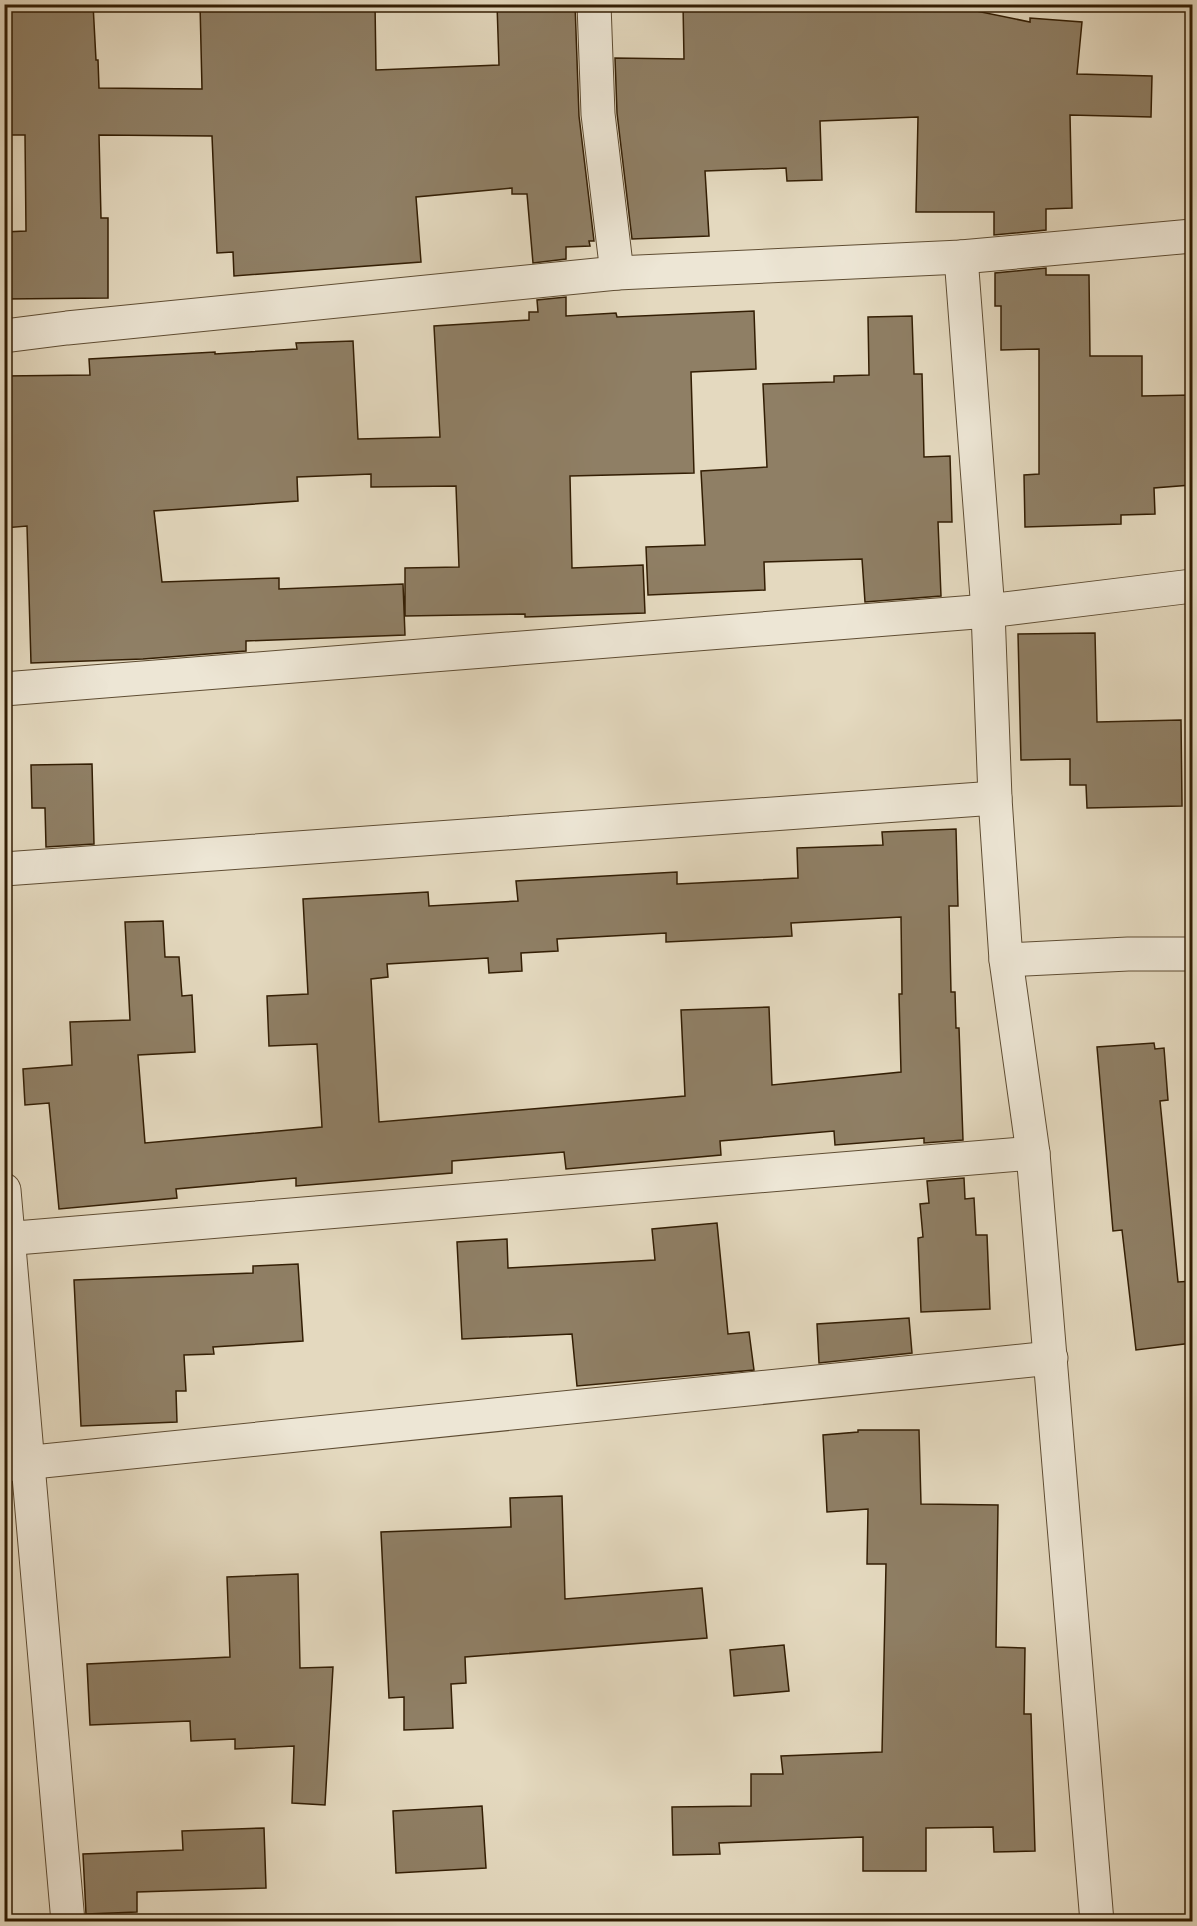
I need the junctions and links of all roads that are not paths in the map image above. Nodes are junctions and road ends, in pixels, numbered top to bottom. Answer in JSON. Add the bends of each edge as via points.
{"nodes":[{"id":1,"x":594,"y":4,"type":"edge"},
{"id":2,"x":1192,"y":236,"type":"edge"},
{"id":3,"x":961,"y":257,"type":"junction"},
{"id":4,"x":617,"y":273,"type":"junction"},
{"id":5,"x":4,"y":336,"type":"edge"},
{"id":6,"x":1192,"y":586,"type":"edge"},
{"id":7,"x":987,"y":611,"type":"junction"},
{"id":8,"x":4,"y":689,"type":"edge"},
{"id":9,"x":996,"y":798,"type":"junction"},
{"id":10,"x":4,"y":869,"type":"edge"},
{"id":11,"x":1192,"y":954,"type":"edge"},
{"id":12,"x":1006,"y":960,"type":"junction"},
{"id":13,"x":1033,"y":1153,"type":"junction"},
{"id":14,"x":4,"y":1190,"type":"edge"},
{"id":15,"x":7,"y":1239,"type":"edge"},
{"id":16,"x":1051,"y":1358,"type":"junction"},
{"id":17,"x":16,"y":1463,"type":"edge"},
{"id":18,"x":68,"y":1922,"type":"edge"},
{"id":19,"x":1097,"y":1922,"type":"edge"}],
"edges":[{"from":1,"to":4,"type":"street","via":[[598,114]]},
{"from":2,"to":3,"type":"street"},
{"from":3,"to":4,"type":"street"},
{"from":3,"to":7,"type":"street"},
{"from":4,"to":5,"type":"street"},
{"from":6,"to":7,"type":"street"},
{"from":7,"to":8,"type":"street"},
{"from":7,"to":9,"type":"street"},
{"from":9,"to":10,"type":"street"},
{"from":9,"to":12,"type":"street"},
{"from":11,"to":12,"type":"street"},
{"from":12,"to":13,"type":"street"},
{"from":13,"to":15,"type":"street"},
{"from":13,"to":16,"type":"street"},
{"from":14,"to":15,"type":"street"},
{"from":15,"to":17,"type":"street"},
{"from":16,"to":17,"type":"street"},
{"from":16,"to":19,"type":"street"},
{"from":17,"to":18,"type":"street"}]}
